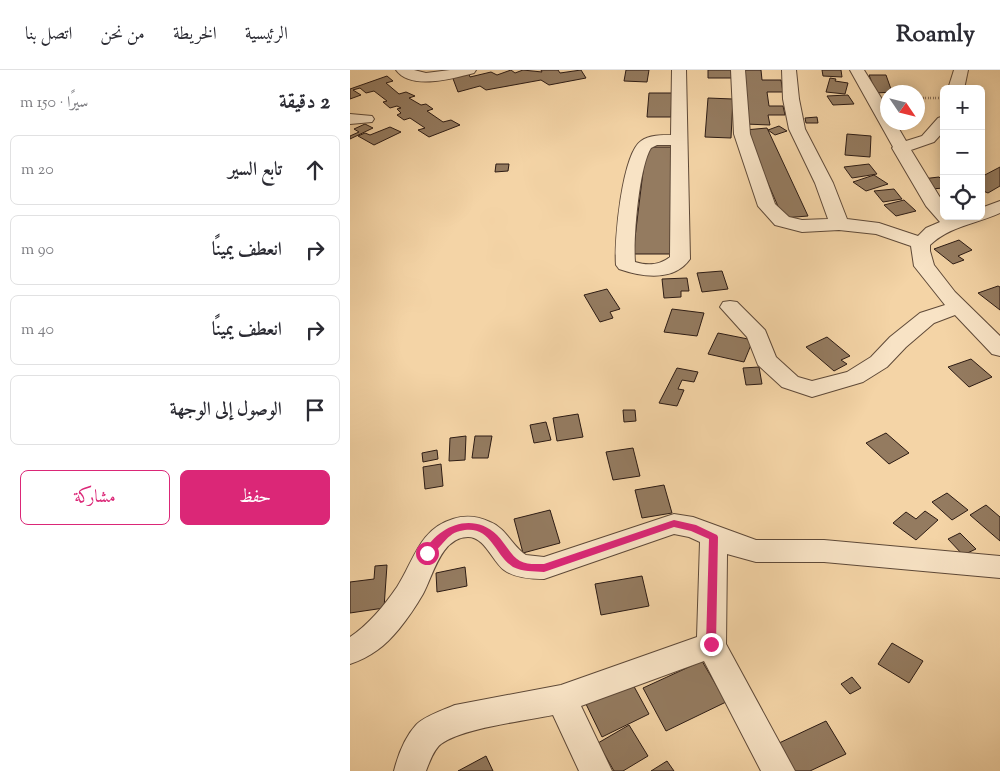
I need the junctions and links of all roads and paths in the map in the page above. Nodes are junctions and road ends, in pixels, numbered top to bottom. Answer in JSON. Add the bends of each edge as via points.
{"nodes":[{"id":1,"x":403,"y":70,"type":"edge"},
{"id":2,"x":469,"y":70,"type":"edge"},
{"id":3,"x":679,"y":70,"type":"edge"},
{"id":4,"x":738,"y":70,"type":"edge"},
{"id":5,"x":789,"y":70,"type":"edge"},
{"id":6,"x":857,"y":70,"type":"edge"},
{"id":7,"x":960,"y":70,"type":"edge"},
{"id":8,"x":957,"y":85,"type":"edge"},
{"id":9,"x":925,"y":98,"type":"edge"},
{"id":10,"x":940,"y":98,"type":"edge"},
{"id":11,"x":940,"y":126,"type":"edge"},
{"id":12,"x":680,"y":140,"type":"junction"},
{"id":13,"x":900,"y":148,"type":"junction"},
{"id":14,"x":1000,"y":206,"type":"edge"},
{"id":15,"x":940,"y":211,"type":"edge"},
{"id":16,"x":985,"y":214,"type":"edge"},
{"id":17,"x":945,"y":220,"type":"edge"},
{"id":18,"x":839,"y":224,"type":"junction"},
{"id":19,"x":921,"y":243,"type":"junction"},
{"id":20,"x":730,"y":307,"type":"dead end"},
{"id":21,"x":959,"y":307,"type":"junction"},
{"id":22,"x":1000,"y":349,"type":"edge"},
{"id":23,"x":714,"y":537,"type":"junction"},
{"id":24,"x":1000,"y":567,"type":"edge"},
{"id":25,"x":711,"y":644,"type":"junction"},
{"id":26,"x":350,"y":651,"type":"edge"},
{"id":27,"x":561,"y":699,"type":"junction"},
{"id":28,"x":410,"y":771,"type":"edge"},
{"id":29,"x":596,"y":771,"type":"edge"},
{"id":30,"x":779,"y":771,"type":"edge"}],
"edges":[{"from":1,"to":2,"type":"street","via":[[419,78]]},
{"from":3,"to":12,"type":"street"},
{"from":4,"to":18,"type":"street","via":[[742,134],[767,206],[782,221],[802,226]]},
{"from":5,"to":18,"type":"street","via":[[797,129],[824,183]]},
{"from":6,"to":13,"type":"street"},
{"from":7,"to":8,"type":"street"},
{"from":9,"to":10,"type":"path"},
{"from":11,"to":13,"type":"street","via":[[928,139]]},
{"from":12,"to":12,"type":"street","via":[[648,142],[641,148],[633,180],[626,265],[643,271],[673,266],[680,259]]},
{"from":13,"to":15,"type":"street"},
{"from":14,"to":16,"type":"street"},
{"from":17,"to":19,"type":"street"},
{"from":18,"to":19,"type":"street","via":[[879,229]]},
{"from":19,"to":21,"type":"street","via":[[924,266]]},
{"from":20,"to":21,"type":"street","via":[[757,334],[766,360],[790,382],[812,389],[855,377],[879,362],[927,318]]},
{"from":21,"to":22,"type":"street"},
{"from":23,"to":24,"type":"street","via":[[756,551],[824,551]]},
{"from":23,"to":25,"type":"street"},
{"from":23,"to":26,"type":"street","via":[[693,527],[674,524],[544,568],[527,568],[516,564],[482,529],[470,526],[455,528],[440,537],[427,553],[402,603],[376,634]]},
{"from":25,"to":27,"type":"street"},
{"from":25,"to":30,"type":"street"},
{"from":27,"to":28,"type":"street","via":[[455,720],[428,734],[414,757]]},
{"from":27,"to":29,"type":"street"}]}
